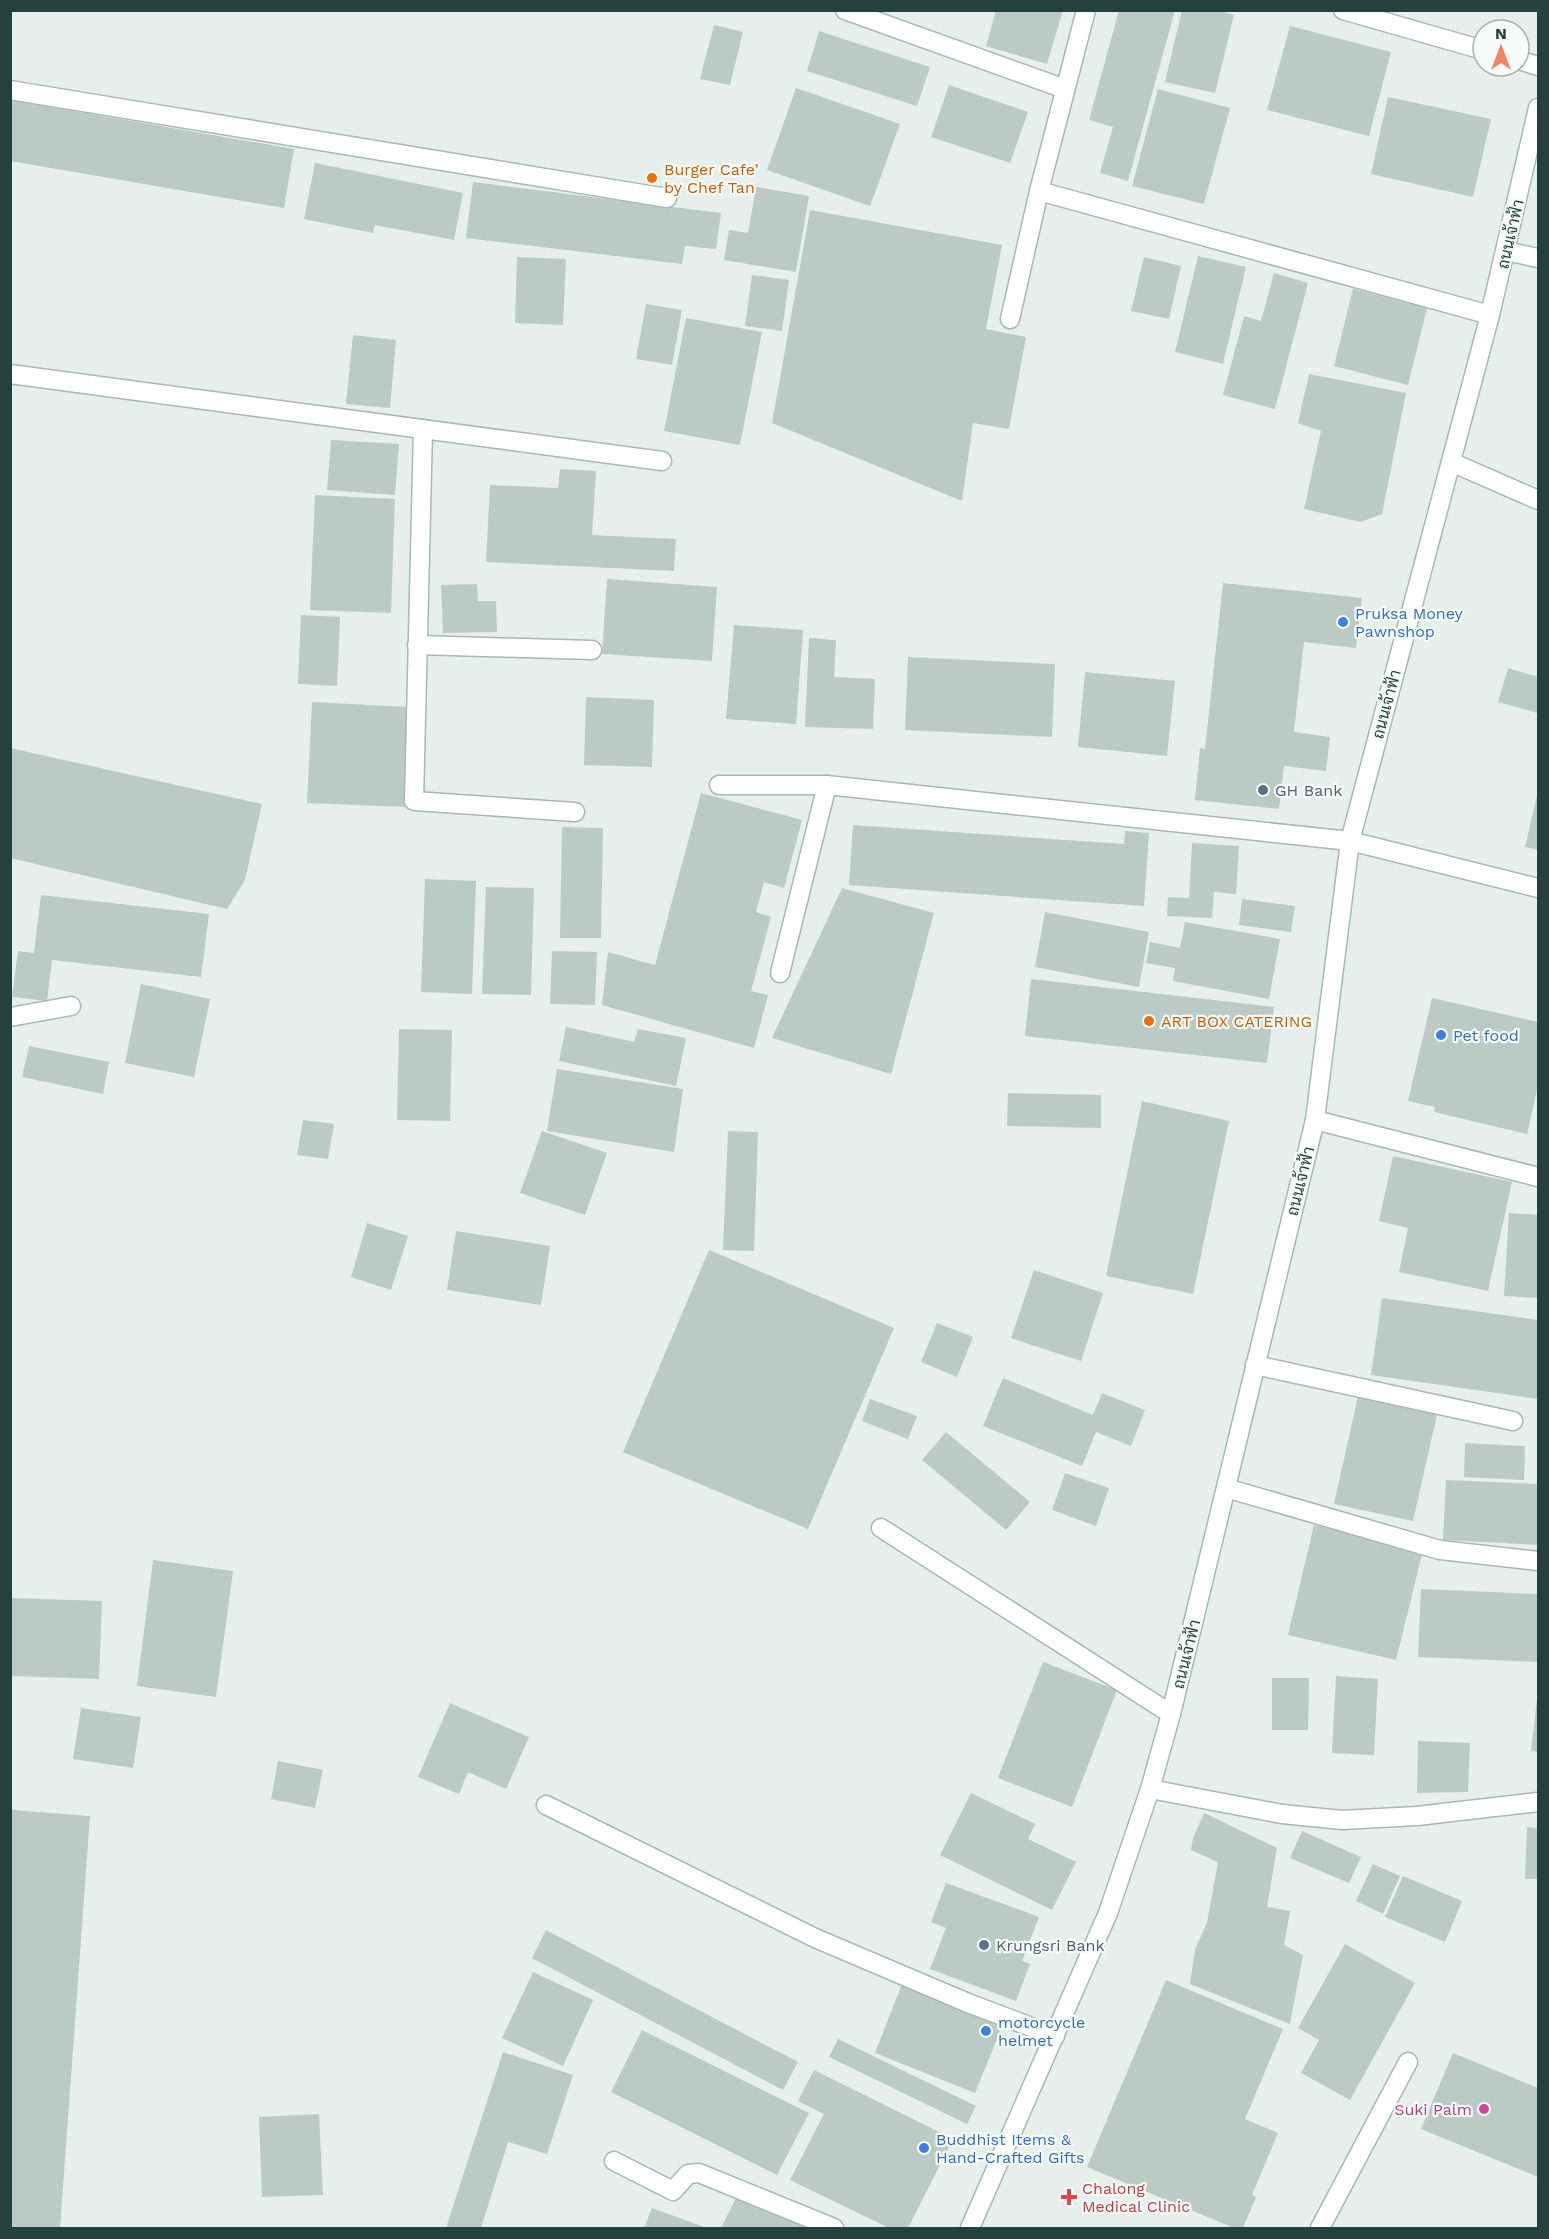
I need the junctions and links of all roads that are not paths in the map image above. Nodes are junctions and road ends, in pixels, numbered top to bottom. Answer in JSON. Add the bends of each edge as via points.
{"nodes":[{"id":1,"x":845,"y":10,"type":"edge"},
{"id":2,"x":1086,"y":10,"type":"edge"},
{"id":3,"x":1342,"y":10,"type":"edge"},
{"id":4,"x":1471,"y":47,"type":"edge"},
{"id":5,"x":1065,"y":89,"type":"junction"},
{"id":6,"x":10,"y":90,"type":"edge"},
{"id":7,"x":1539,"y":108,"type":"edge"},
{"id":8,"x":1039,"y":191,"type":"junction"},
{"id":9,"x":667,"y":198,"type":"dead end"},
{"id":10,"x":1506,"y":251,"type":"junction"},
{"id":11,"x":1539,"y":258,"type":"edge"},
{"id":12,"x":1490,"y":315,"type":"junction"},
{"id":13,"x":1010,"y":319,"type":"dead end"},
{"id":14,"x":10,"y":374,"type":"edge"},
{"id":15,"x":423,"y":429,"type":"junction"},
{"id":16,"x":662,"y":461,"type":"dead end"},
{"id":17,"x":1451,"y":462,"type":"junction"},
{"id":18,"x":1539,"y":500,"type":"edge"},
{"id":19,"x":417,"y":645,"type":"junction"},
{"id":20,"x":592,"y":650,"type":"dead end"},
{"id":21,"x":719,"y":785,"type":"dead end"},
{"id":22,"x":827,"y":785,"type":"junction"},
{"id":23,"x":575,"y":812,"type":"dead end"},
{"id":24,"x":1350,"y":841,"type":"junction"},
{"id":25,"x":1539,"y":888,"type":"edge"},
{"id":26,"x":780,"y":973,"type":"dead end"},
{"id":27,"x":71,"y":1006,"type":"dead end"},
{"id":28,"x":10,"y":1017,"type":"edge"},
{"id":29,"x":1315,"y":1120,"type":"junction"},
{"id":30,"x":1539,"y":1177,"type":"edge"},
{"id":31,"x":1255,"y":1365,"type":"junction"},
{"id":32,"x":1513,"y":1421,"type":"dead end"},
{"id":33,"x":1226,"y":1488,"type":"junction"},
{"id":34,"x":881,"y":1528,"type":"dead end"},
{"id":35,"x":1539,"y":1561,"type":"edge"},
{"id":36,"x":1171,"y":1714,"type":"junction"},
{"id":37,"x":1150,"y":1789,"type":"junction"},
{"id":38,"x":1539,"y":1802,"type":"edge"},
{"id":39,"x":546,"y":1805,"type":"dead end"},
{"id":40,"x":1055,"y":2036,"type":"junction"},
{"id":41,"x":1408,"y":2062,"type":"dead end"},
{"id":42,"x":614,"y":2161,"type":"dead end"},
{"id":43,"x":834,"y":2229,"type":"edge"},
{"id":44,"x":970,"y":2229,"type":"edge"},
{"id":45,"x":1320,"y":2229,"type":"edge"}],
"edges":[{"from":1,"to":5,"type":"street"},
{"from":2,"to":5,"type":"street"},
{"from":3,"to":4,"type":"street"},
{"from":5,"to":8,"type":"street"},
{"from":6,"to":9,"type":"street"},
{"from":7,"to":10,"type":"street","name":"ถนนเจ้าฟ้า"},
{"from":8,"to":12,"type":"street"},
{"from":8,"to":13,"type":"street"},
{"from":10,"to":11,"type":"street"},
{"from":10,"to":12,"type":"street","name":"ถนนเจ้าฟ้า"},
{"from":12,"to":17,"type":"street","name":"ถนนเจ้าฟ้า"},
{"from":14,"to":15,"type":"street"},
{"from":15,"to":16,"type":"street"},
{"from":15,"to":19,"type":"street"},
{"from":17,"to":18,"type":"street"},
{"from":17,"to":24,"type":"street","name":"ถนนเจ้าฟ้า"},
{"from":19,"to":20,"type":"street"},
{"from":19,"to":23,"type":"street","via":[[414,801]]},
{"from":21,"to":22,"type":"street"},
{"from":22,"to":24,"type":"street"},
{"from":22,"to":26,"type":"street"},
{"from":24,"to":25,"type":"street"},
{"from":24,"to":29,"type":"street","name":"ถนนเจ้าฟ้า"},
{"from":27,"to":28,"type":"street"},
{"from":29,"to":30,"type":"street"},
{"from":29,"to":31,"type":"street","name":"ถนนเจ้าฟ้า"},
{"from":31,"to":32,"type":"street"},
{"from":31,"to":33,"type":"street","name":"ถนนเจ้าฟ้า"},
{"from":33,"to":35,"type":"street","via":[[1440,1550]]},
{"from":33,"to":36,"type":"street","name":"ถนนเจ้าฟ้า"},
{"from":34,"to":36,"type":"street"},
{"from":36,"to":37,"type":"street","name":"ถนนเจ้าฟ้า"},
{"from":37,"to":38,"type":"street","via":[[1282,1814],[1342,1820]]},
{"from":37,"to":40,"type":"street","name":"ถนนเจ้าฟ้า","via":[[1108,1913]]},
{"from":39,"to":40,"type":"street","via":[[815,1938]]},
{"from":40,"to":44,"type":"street","name":"ถนนเจ้าฟ้า"},
{"from":41,"to":45,"type":"street"},
{"from":42,"to":43,"type":"street","via":[[673,2191],[688,2174],[699,2173]]}]}
